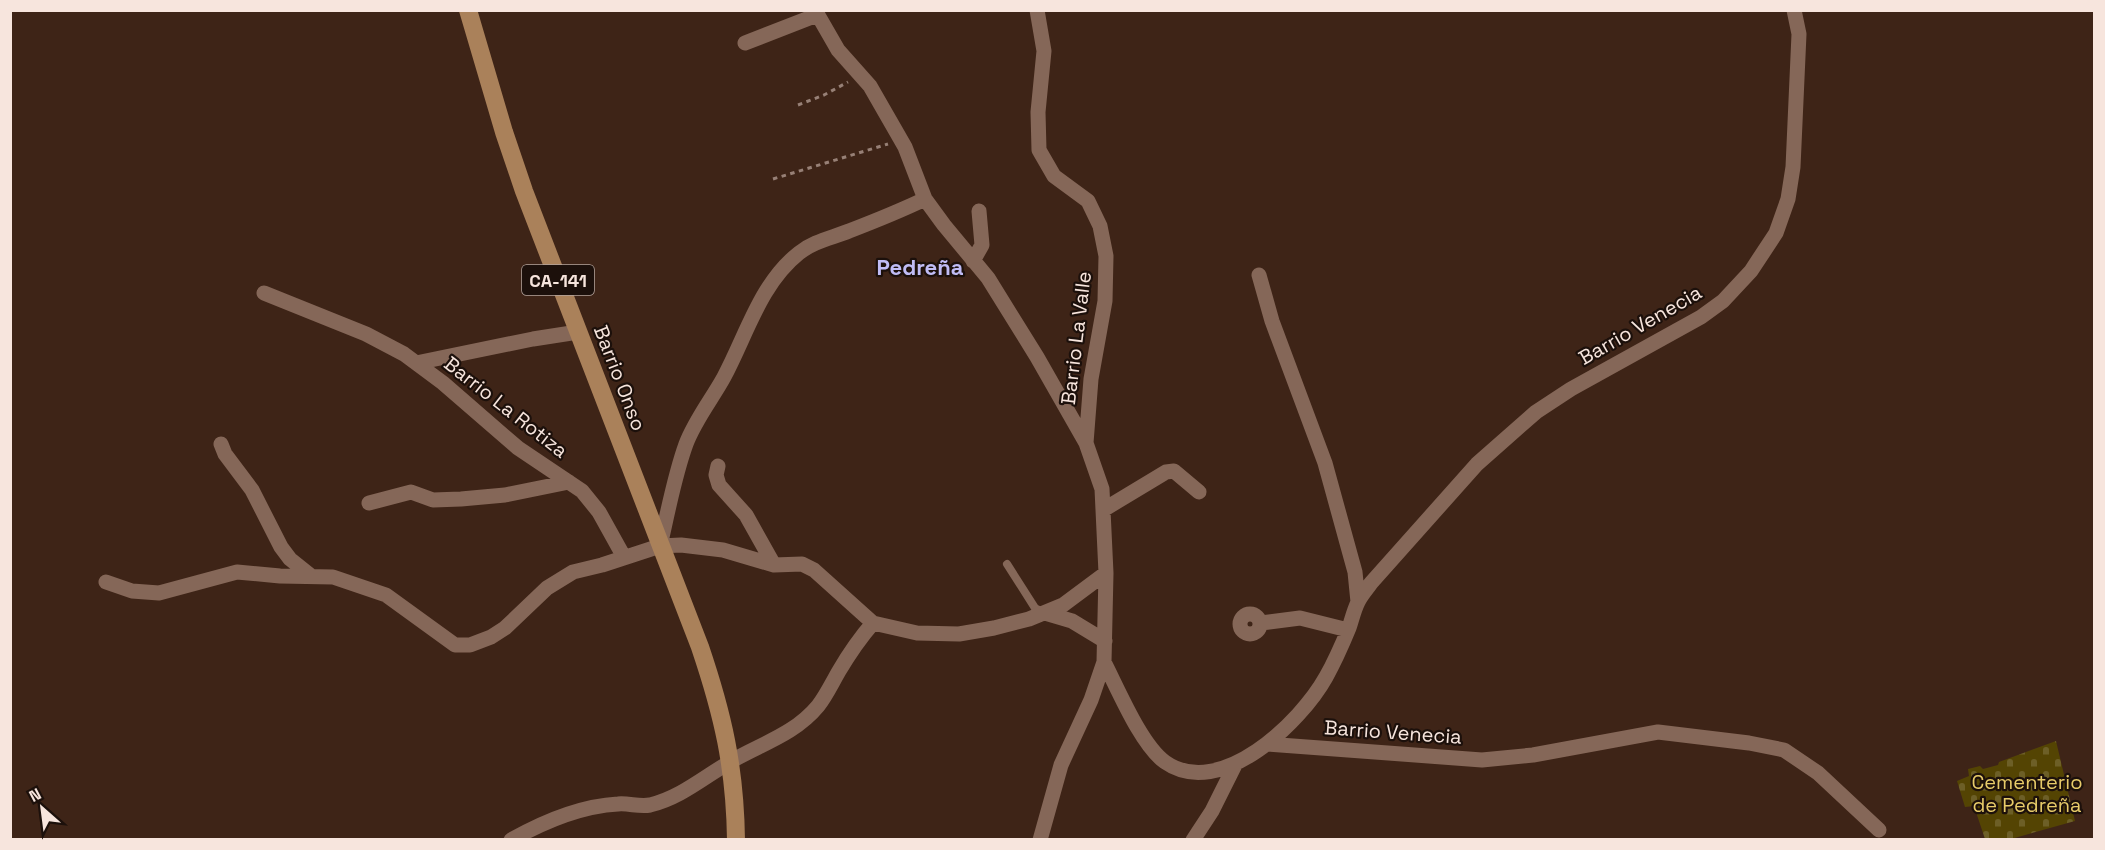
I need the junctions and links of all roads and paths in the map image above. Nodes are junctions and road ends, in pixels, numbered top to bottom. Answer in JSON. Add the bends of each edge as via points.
{"nodes":[{"id":1,"x":468,"y":10,"type":"edge"},
{"id":2,"x":1037,"y":10,"type":"edge"},
{"id":3,"x":1794,"y":10,"type":"edge"},
{"id":4,"x":816,"y":13,"type":"edge"},
{"id":5,"x":745,"y":43,"type":"dead end"},
{"id":6,"x":861,"y":76,"type":"junction"},
{"id":7,"x":798,"y":105,"type":"dead end"},
{"id":8,"x":901,"y":140,"type":"junction"},
{"id":9,"x":773,"y":178,"type":"dead end"},
{"id":10,"x":925,"y":199,"type":"junction"},
{"id":11,"x":979,"y":211,"type":"dead end"},
{"id":12,"x":973,"y":261,"type":"junction"},
{"id":13,"x":1259,"y":275,"type":"dead end"},
{"id":14,"x":264,"y":293,"type":"dead end"},
{"id":15,"x":578,"y":332,"type":"junction"},
{"id":16,"x":416,"y":363,"type":"junction"},
{"id":17,"x":1086,"y":443,"type":"junction"},
{"id":18,"x":221,"y":444,"type":"dead end"},
{"id":19,"x":718,"y":466,"type":"dead end"},
{"id":20,"x":569,"y":482,"type":"junction"},
{"id":21,"x":1199,"y":492,"type":"dead end"},
{"id":22,"x":369,"y":503,"type":"dead end"},
{"id":23,"x":1103,"y":510,"type":"junction"},
{"id":24,"x":660,"y":546,"type":"junction"},
{"id":25,"x":624,"y":557,"type":"junction"},
{"id":26,"x":1007,"y":564,"type":"dead end"},
{"id":27,"x":774,"y":565,"type":"junction"},
{"id":28,"x":1106,"y":573,"type":"junction"},
{"id":29,"x":310,"y":575,"type":"junction"},
{"id":30,"x":106,"y":582,"type":"dead end"},
{"id":31,"x":1358,"y":602,"type":"junction"},
{"id":32,"x":1045,"y":613,"type":"junction"},
{"id":33,"x":873,"y":622,"type":"junction"},
{"id":34,"x":1261,"y":623,"type":"dead end"},
{"id":35,"x":1348,"y":630,"type":"junction"},
{"id":36,"x":1105,"y":640,"type":"junction"},
{"id":37,"x":1104,"y":662,"type":"junction"},
{"id":38,"x":1268,"y":744,"type":"junction"},
{"id":39,"x":731,"y":761,"type":"junction"},
{"id":40,"x":1236,"y":763,"type":"junction"},
{"id":41,"x":1878,"y":830,"type":"dead end"},
{"id":42,"x":511,"y":840,"type":"edge"},
{"id":43,"x":736,"y":840,"type":"edge"},
{"id":44,"x":1040,"y":840,"type":"edge"},
{"id":45,"x":1193,"y":840,"type":"edge"}],
"edges":[{"from":1,"to":15,"type":"main road","name":"Barrio Onso","number":"CA-141","via":[[518,171]]},
{"from":2,"to":17,"type":"street","name":"Barrio La Valle","via":[[1044,51],[1039,150],[1054,176],[1088,201],[1100,226],[1106,256],[1105,301],[1091,379]]},
{"from":3,"to":31,"type":"street","name":"Barrio Venecia","via":[[1799,34],[1788,199],[1776,233],[1751,271],[1723,301],[1701,316],[1571,389],[1501,441],[1447,496]]},
{"from":4,"to":5,"type":"street"},
{"from":4,"to":6,"type":"street","via":[[838,50]]},
{"from":6,"to":7,"type":"path"},
{"from":6,"to":8,"type":"street"},
{"from":8,"to":9,"type":"path"},
{"from":8,"to":10,"type":"street"},
{"from":10,"to":12,"type":"street"},
{"from":10,"to":24,"type":"street","via":[[820,241],[786,265],[771,284],[687,442]]},
{"from":11,"to":12,"type":"street","via":[[982,245]]},
{"from":12,"to":17,"type":"street","via":[[1037,357]]},
{"from":13,"to":31,"type":"street","name":"Barrio Venecia","via":[[1325,463],[1355,572]]},
{"from":14,"to":16,"type":"street","name":"Barrio La Rotiza","via":[[366,334]]},
{"from":15,"to":16,"type":"street","name":"Barrio La Rotiza"},
{"from":15,"to":24,"type":"main road","name":"Barrio Onso","number":"CA-141"},
{"from":16,"to":20,"type":"street","name":"Barrio La Rotiza","via":[[518,448]]},
{"from":17,"to":23,"type":"street","via":[[1102,489]]},
{"from":18,"to":29,"type":"street","via":[[252,490],[281,547]]},
{"from":19,"to":27,"type":"street","via":[[720,484],[746,515]]},
{"from":20,"to":22,"type":"street","name":"Barrio La Rotiza","via":[[505,495],[452,499],[433,500],[411,492]]},
{"from":20,"to":25,"type":"street","name":"Barrio La Rotiza","via":[[582,490],[599,512]]},
{"from":21,"to":23,"type":"street","via":[[1174,471],[1166,472]]},
{"from":23,"to":28,"type":"street"},
{"from":24,"to":25,"type":"street"},
{"from":24,"to":27,"type":"street","via":[[723,550]]},
{"from":24,"to":39,"type":"main road","name":"Barrio Onso","number":"CA-141","via":[[717,698]]},
{"from":25,"to":29,"type":"street","via":[[573,572],[547,588],[505,628],[470,645],[454,645],[386,595],[333,577]]},
{"from":26,"to":32,"type":"lane","via":[[1035,608]]},
{"from":27,"to":33,"type":"street","via":[[802,564],[814,570]]},
{"from":28,"to":32,"type":"street","via":[[1063,605]]},
{"from":28,"to":36,"type":"street"},
{"from":29,"to":30,"type":"street","via":[[237,572],[159,593],[132,591]]},
{"from":31,"to":35,"type":"street","name":"Barrio Venecia"},
{"from":32,"to":33,"type":"street","via":[[959,634],[917,633]]},
{"from":32,"to":36,"type":"street","via":[[1072,621]]},
{"from":33,"to":39,"type":"street","via":[[819,705],[800,725]]},
{"from":34,"to":35,"type":"street","via":[[1300,618]]},
{"from":35,"to":38,"type":"street","name":"Barrio Venecia","via":[[1324,680],[1296,717]]},
{"from":36,"to":37,"type":"street"},
{"from":37,"to":40,"type":"street","name":"Barrio Venecia","via":[[1140,731],[1163,761],[1193,772],[1218,771]]},
{"from":37,"to":44,"type":"street","via":[[1061,765]]},
{"from":38,"to":40,"type":"street","name":"Barrio Venecia"},
{"from":38,"to":41,"type":"street","name":"Barrio Venecia","via":[[1482,760],[1533,755],[1658,732],[1749,743],[1784,750],[1818,773]]},
{"from":39,"to":42,"type":"street","via":[[701,782],[648,806],[619,804],[584,809]]},
{"from":39,"to":43,"type":"main road","number":"CA-141"},
{"from":40,"to":45,"type":"street"}]}
